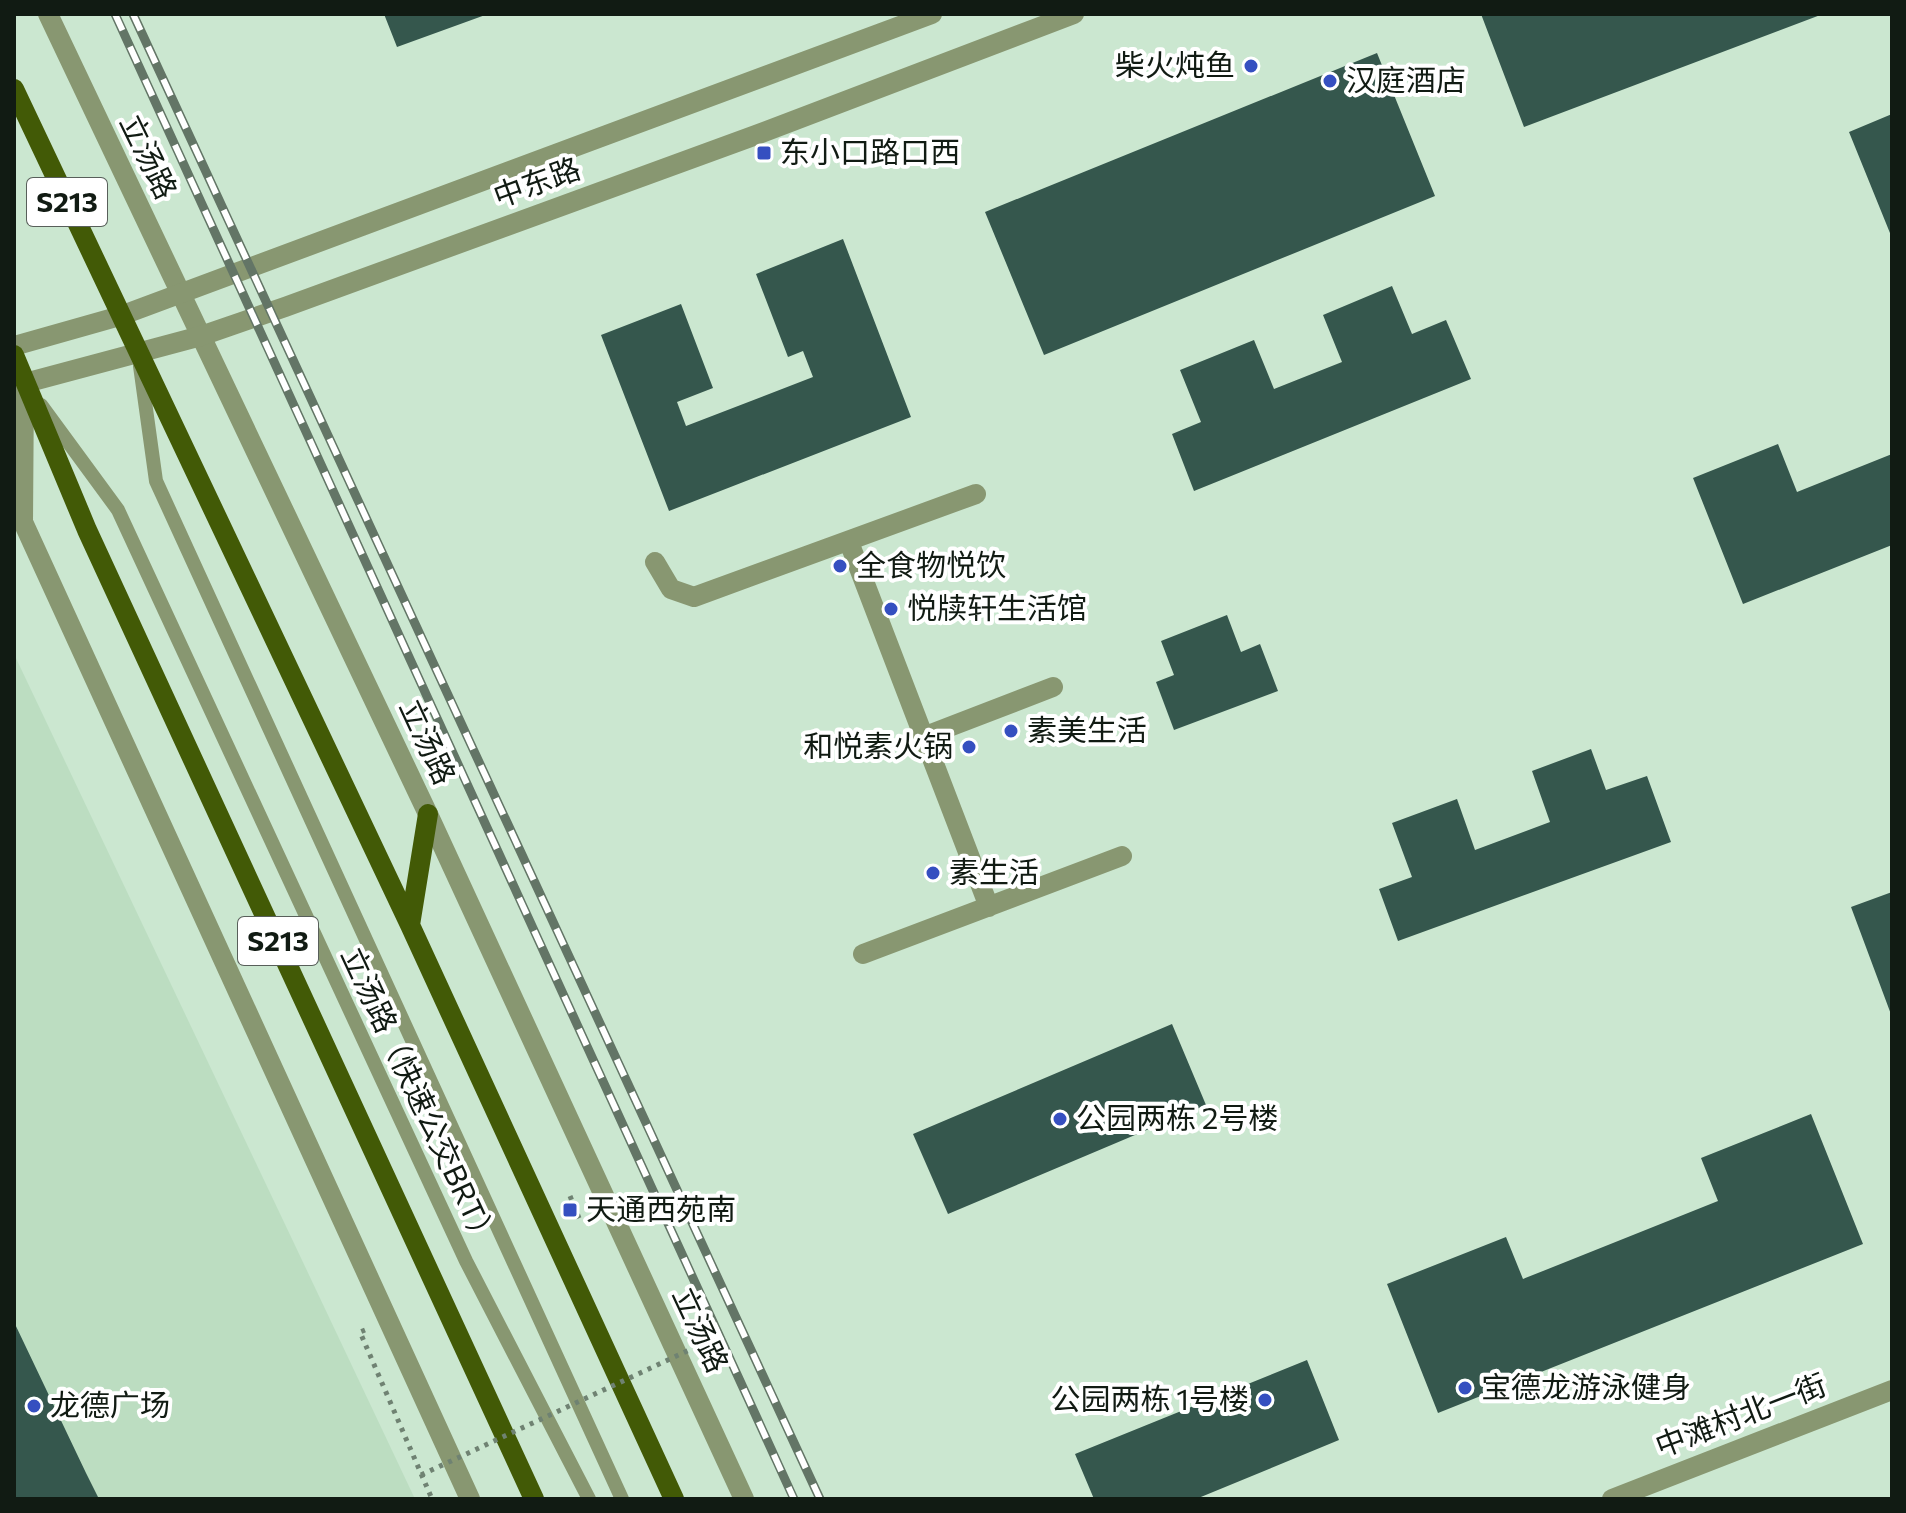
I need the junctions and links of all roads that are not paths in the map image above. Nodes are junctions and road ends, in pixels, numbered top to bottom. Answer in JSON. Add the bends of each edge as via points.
{"nodes":[{"id":1,"x":932,"y":14,"type":"edge"},
{"id":2,"x":1074,"y":14,"type":"edge"},
{"id":3,"x":56,"y":18,"type":"edge"},
{"id":4,"x":14,"y":89,"type":"edge"},
{"id":5,"x":181,"y":294,"type":"junction"},
{"id":6,"x":120,"y":316,"type":"junction"},
{"id":7,"x":201,"y":336,"type":"junction"},
{"id":8,"x":14,"y":346,"type":"edge"},
{"id":9,"x":138,"y":354,"type":"junction"},
{"id":10,"x":14,"y":355,"type":"edge"},
{"id":11,"x":19,"y":384,"type":"edge"},
{"id":12,"x":976,"y":494,"type":"dead end"},
{"id":13,"x":849,"y":542,"type":"junction"},
{"id":14,"x":655,"y":562,"type":"dead end"},
{"id":15,"x":1053,"y":687,"type":"dead end"},
{"id":16,"x":923,"y":737,"type":"junction"},
{"id":17,"x":428,"y":814,"type":"junction"},
{"id":18,"x":1122,"y":856,"type":"dead end"},
{"id":19,"x":989,"y":907,"type":"junction"},
{"id":20,"x":410,"y":925,"type":"junction"},
{"id":21,"x":863,"y":954,"type":"dead end"},
{"id":22,"x":1892,"y":1390,"type":"edge"},
{"id":23,"x":470,"y":1499,"type":"edge"},
{"id":24,"x":534,"y":1499,"type":"edge"},
{"id":25,"x":589,"y":1499,"type":"edge"},
{"id":26,"x":622,"y":1499,"type":"edge"},
{"id":27,"x":674,"y":1499,"type":"edge"},
{"id":28,"x":744,"y":1499,"type":"edge"},
{"id":29,"x":1612,"y":1499,"type":"edge"}],
"edges":[{"from":1,"to":5,"type":"street","name":"中东路"},
{"from":2,"to":7,"type":"street","name":"中东路"},
{"from":3,"to":5,"type":"street","name":"立汤路","number":"S213"},
{"from":4,"to":6,"type":"main road","number":"S213"},
{"from":5,"to":6,"type":"street","name":"中东路"},
{"from":5,"to":7,"type":"street","name":"立汤路","number":"S213"},
{"from":6,"to":8,"type":"street","name":"中东路"},
{"from":6,"to":9,"type":"main road","number":"S213"},
{"from":7,"to":9,"type":"street","name":"中东路"},
{"from":7,"to":17,"type":"street","name":"立汤路","number":"S213"},
{"from":9,"to":11,"type":"street","name":"中东路"},
{"from":9,"to":20,"type":"main road","number":"S213"},
{"from":9,"to":26,"type":"lane","name":"立汤路（快速公交BRT）","via":[[156,481]]},
{"from":10,"to":11,"type":"main road","number":"S213"},
{"from":11,"to":23,"type":"street","number":"S213","via":[[23,522]]},
{"from":11,"to":24,"type":"main road","number":"S213"},
{"from":11,"to":25,"type":"lane","name":"立汤路（快速公交BRT）","via":[[118,510],[466,1261]]},
{"from":12,"to":13,"type":"street"},
{"from":13,"to":14,"type":"street","via":[[694,597],[671,589]]},
{"from":13,"to":16,"type":"street"},
{"from":15,"to":16,"type":"street"},
{"from":16,"to":19,"type":"street"},
{"from":17,"to":20,"type":"main road"},
{"from":17,"to":28,"type":"street","name":"立汤路","number":"S213"},
{"from":18,"to":19,"type":"street"},
{"from":19,"to":21,"type":"street"},
{"from":20,"to":27,"type":"main road","number":"S213"},
{"from":22,"to":29,"type":"street","name":"中滩村北一街"}]}
